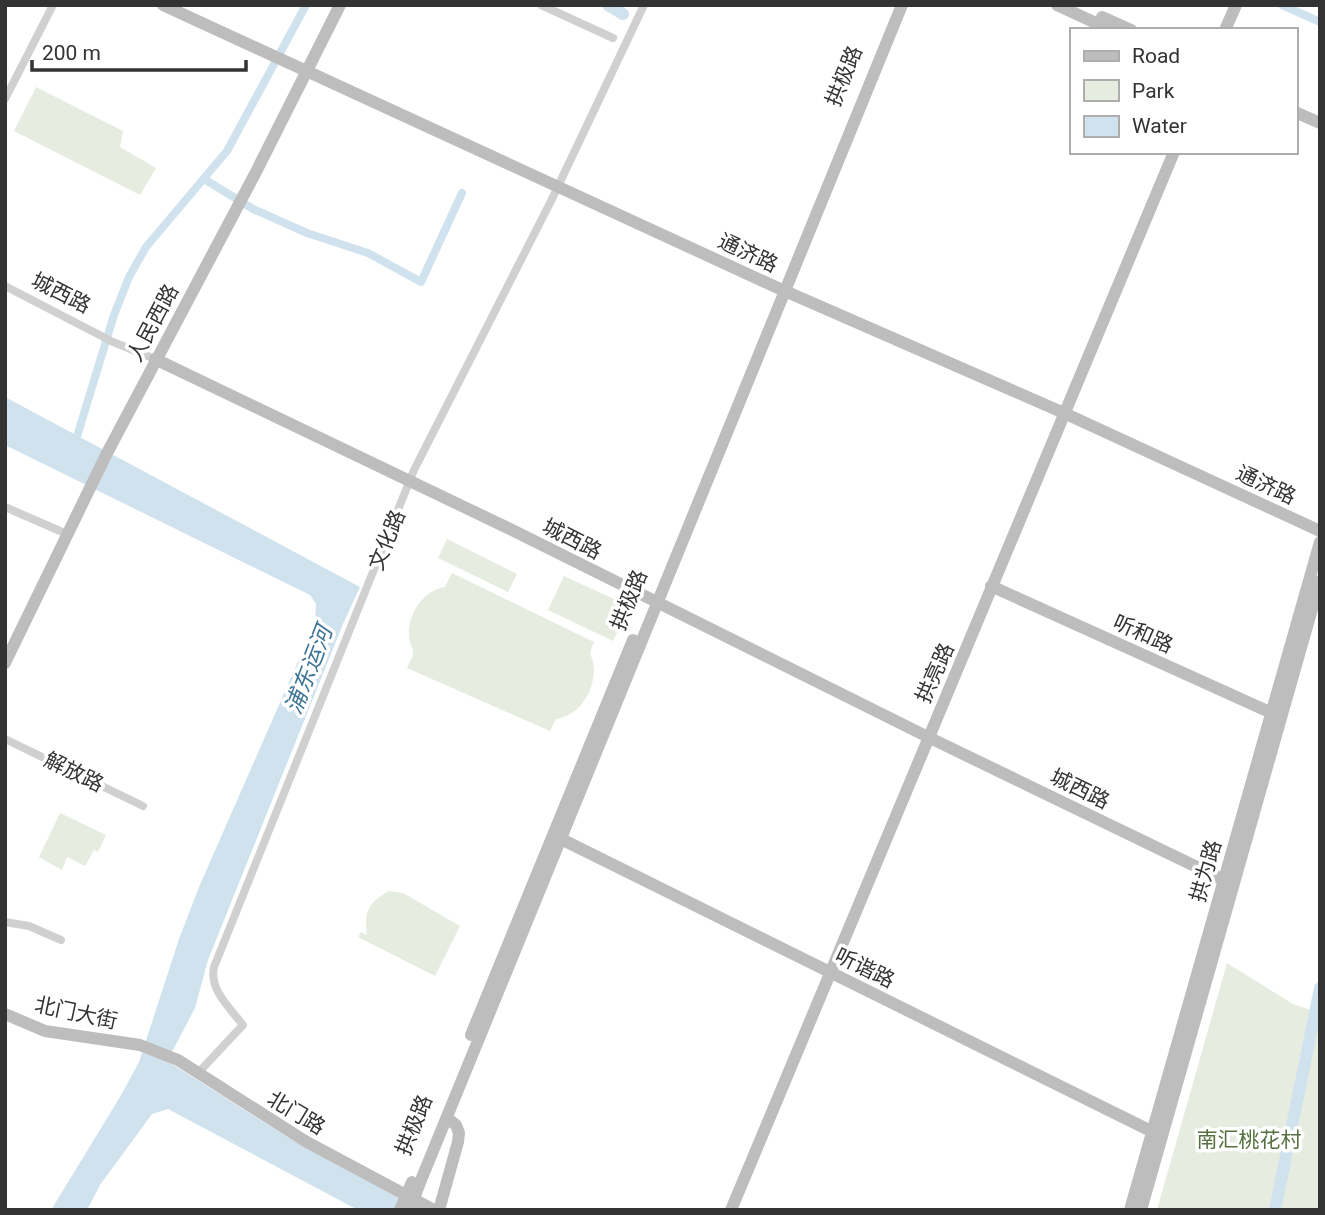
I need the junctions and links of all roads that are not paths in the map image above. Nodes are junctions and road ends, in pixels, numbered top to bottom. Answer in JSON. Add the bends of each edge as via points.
{"nodes":[{"id":1,"x":53,"y":5,"type":"edge"},
{"id":2,"x":163,"y":5,"type":"edge"},
{"id":3,"x":340,"y":5,"type":"edge"},
{"id":4,"x":541,"y":5,"type":"edge"},
{"id":5,"x":645,"y":5,"type":"edge"},
{"id":6,"x":894,"y":5,"type":"edge"},
{"id":7,"x":902,"y":5,"type":"edge"},
{"id":8,"x":1057,"y":5,"type":"edge"},
{"id":9,"x":1077,"y":5,"type":"edge"},
{"id":10,"x":1236,"y":5,"type":"edge"},
{"id":11,"x":1107,"y":28,"type":"edge"},
{"id":12,"x":1127,"y":28,"type":"edge"},
{"id":13,"x":1226,"y":28,"type":"edge"},
{"id":14,"x":613,"y":38,"type":"dead end"},
{"id":15,"x":306,"y":71,"type":"junction"},
{"id":16,"x":5,"y":99,"type":"edge"},
{"id":17,"x":1297,"y":105,"type":"edge"},
{"id":18,"x":1297,"y":114,"type":"edge"},
{"id":19,"x":1320,"y":114,"type":"edge"},
{"id":20,"x":1320,"y":123,"type":"edge"},
{"id":21,"x":1173,"y":154,"type":"edge"},
{"id":22,"x":558,"y":187,"type":"junction"},
{"id":23,"x":5,"y":286,"type":"edge"},
{"id":24,"x":781,"y":290,"type":"junction"},
{"id":25,"x":155,"y":359,"type":"junction"},
{"id":26,"x":1064,"y":412,"type":"junction"},
{"id":27,"x":410,"y":482,"type":"junction"},
{"id":28,"x":5,"y":507,"type":"edge"},
{"id":29,"x":1320,"y":531,"type":"edge"},
{"id":30,"x":66,"y":534,"type":"junction"},
{"id":31,"x":1320,"y":542,"type":"edge"},
{"id":32,"x":1320,"y":581,"type":"edge"},
{"id":33,"x":992,"y":586,"type":"junction"},
{"id":34,"x":654,"y":602,"type":"junction"},
{"id":35,"x":5,"y":663,"type":"edge"},
{"id":36,"x":1275,"y":715,"type":"junction"},
{"id":37,"x":928,"y":737,"type":"junction"},
{"id":38,"x":5,"y":739,"type":"edge"},
{"id":39,"x":144,"y":806,"type":"dead end"},
{"id":40,"x":556,"y":836,"type":"junction"},
{"id":41,"x":1227,"y":882,"type":"junction"},
{"id":42,"x":5,"y":922,"type":"edge"},
{"id":43,"x":61,"y":940,"type":"dead end"},
{"id":44,"x":829,"y":972,"type":"junction"},
{"id":45,"x":5,"y":1014,"type":"edge"},
{"id":46,"x":140,"y":1045,"type":"joint"},
{"id":47,"x":198,"y":1073,"type":"junction"},
{"id":48,"x":447,"y":1118,"type":"junction"},
{"id":49,"x":1156,"y":1133,"type":"junction"},
{"id":50,"x":416,"y":1184,"type":"junction"},
{"id":51,"x":400,"y":1210,"type":"edge"},
{"id":52,"x":410,"y":1210,"type":"edge"},
{"id":53,"x":437,"y":1210,"type":"edge"},
{"id":54,"x":731,"y":1210,"type":"edge"},
{"id":55,"x":1130,"y":1210,"type":"edge"},
{"id":56,"x":1141,"y":1210,"type":"edge"}],
"edges":[{"from":1,"to":16,"type":"street"},
{"from":2,"to":15,"type":"street","name":"通济路"},
{"from":3,"to":15,"type":"street","name":"人民西路"},
{"from":4,"to":14,"type":"street"},
{"from":5,"to":22,"type":"street","name":"文化路"},
{"from":6,"to":24,"type":"street","name":"拱极路"},
{"from":7,"to":24,"type":"street","name":"拱极路"},
{"from":8,"to":11,"type":"street"},
{"from":9,"to":12,"type":"street"},
{"from":10,"to":13,"type":"street"},
{"from":15,"to":22,"type":"street","name":"通济路"},
{"from":15,"to":25,"type":"street","name":"人民西路"},
{"from":17,"to":19,"type":"street"},
{"from":18,"to":20,"type":"street"},
{"from":21,"to":26,"type":"street","name":"拱亮路"},
{"from":22,"to":24,"type":"street","name":"通济路"},
{"from":22,"to":27,"type":"street","name":"文化路"},
{"from":23,"to":25,"type":"street","name":"城西路"},
{"from":24,"to":26,"type":"street","name":"通济路"},
{"from":24,"to":34,"type":"street","name":"拱极路"},
{"from":25,"to":27,"type":"street","name":"城西路"},
{"from":25,"to":30,"type":"street","name":"人民西路"},
{"from":26,"to":29,"type":"street","name":"通济路"},
{"from":26,"to":33,"type":"street","name":"拱亮路"},
{"from":27,"to":34,"type":"street","name":"城西路"},
{"from":27,"to":47,"type":"street","name":"文化路","via":[[214,967],[217,991],[243,1024]]},
{"from":28,"to":30,"type":"street"},
{"from":30,"to":35,"type":"street","name":"人民西路"},
{"from":31,"to":36,"type":"street","name":"拱为路"},
{"from":32,"to":36,"type":"street","name":"拱为路"},
{"from":33,"to":36,"type":"street","name":"听和路"},
{"from":33,"to":37,"type":"street","name":"拱亮路"},
{"from":34,"to":37,"type":"street","name":"城西路"},
{"from":34,"to":40,"type":"street","name":"拱极路"},
{"from":36,"to":41,"type":"street","name":"拱为路"},
{"from":37,"to":41,"type":"street","name":"城西路"},
{"from":37,"to":44,"type":"street","name":"拱亮路"},
{"from":38,"to":39,"type":"street","name":"解放路"},
{"from":40,"to":44,"type":"street","name":"听谐路"},
{"from":40,"to":48,"type":"street","name":"拱极路"},
{"from":40,"to":50,"type":"street","name":"拱极路"},
{"from":41,"to":49,"type":"street","name":"拱为路"},
{"from":42,"to":43,"type":"street","via":[[29,926]]},
{"from":44,"to":49,"type":"street","name":"听谐路"},
{"from":44,"to":54,"type":"street","name":"拱亮路"},
{"from":45,"to":46,"type":"street","name":"北门大街","via":[[45,1031]]},
{"from":46,"to":47,"type":"street","name":"北门路"},
{"from":47,"to":53,"type":"street","name":"北门路","via":[[305,1141]]},
{"from":48,"to":50,"type":"street","name":"拱极路"},
{"from":48,"to":53,"type":"street","name":"北门路","via":[[456,1125],[459,1137]]},
{"from":49,"to":55,"type":"street","name":"拱为路"},
{"from":49,"to":56,"type":"street","name":"拱为路"},
{"from":50,"to":51,"type":"street","name":"拱极路","bridge":true},
{"from":50,"to":52,"type":"street","name":"拱极路","bridge":true}]}
